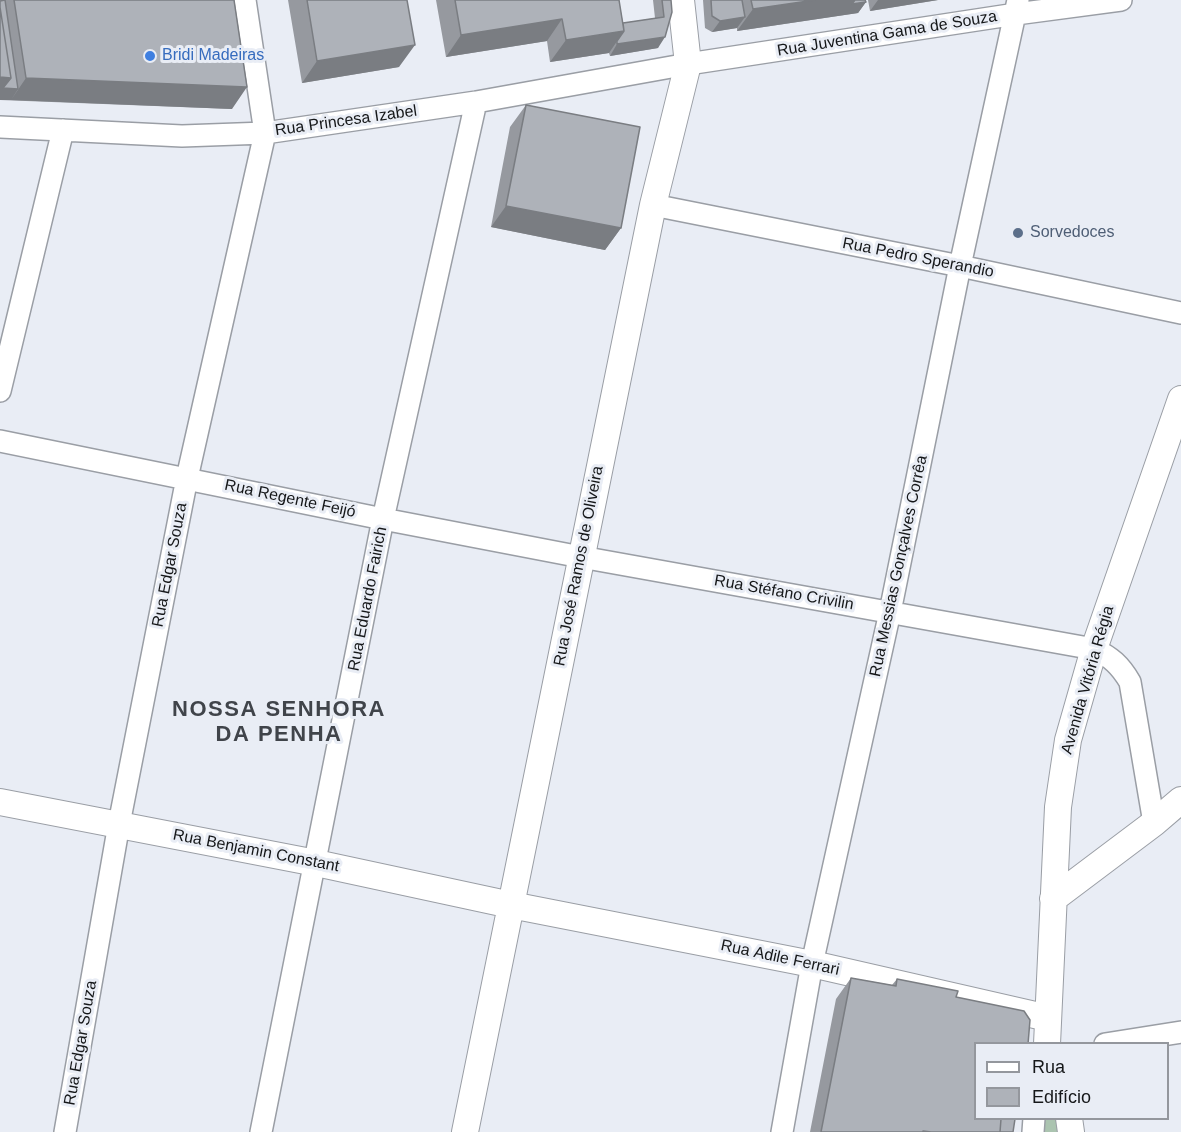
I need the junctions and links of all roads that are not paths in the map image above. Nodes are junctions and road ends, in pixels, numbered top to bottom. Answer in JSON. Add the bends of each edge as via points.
{"nodes":[{"id":1,"x":245,"y":0,"type":"edge"},
{"id":2,"x":681,"y":0,"type":"edge"},
{"id":3,"x":1121,"y":0,"type":"edge"},
{"id":4,"x":1017,"y":7,"type":"edge"},
{"id":5,"x":688,"y":64,"type":"junction"},
{"id":6,"x":476,"y":102,"type":"junction"},
{"id":7,"x":0,"y":127,"type":"edge"},
{"id":8,"x":63,"y":130,"type":"junction"},
{"id":9,"x":265,"y":133,"type":"junction"},
{"id":10,"x":654,"y":205,"type":"junction"},
{"id":11,"x":960,"y":266,"type":"junction"},
{"id":12,"x":1181,"y":314,"type":"edge"},
{"id":13,"x":0,"y":391,"type":"edge"},
{"id":14,"x":1181,"y":399,"type":"edge"},
{"id":15,"x":0,"y":441,"type":"edge"},
{"id":16,"x":187,"y":478,"type":"junction"},
{"id":17,"x":384,"y":519,"type":"junction"},
{"id":18,"x":580,"y":557,"type":"junction"},
{"id":19,"x":890,"y":612,"type":"junction"},
{"id":20,"x":1094,"y":649,"type":"junction"},
{"id":21,"x":1181,"y":801,"type":"edge"},
{"id":22,"x":0,"y":802,"type":"edge"},
{"id":23,"x":1154,"y":823,"type":"junction"},
{"id":24,"x":119,"y":824,"type":"junction"},
{"id":25,"x":316,"y":862,"type":"junction"},
{"id":26,"x":1053,"y":899,"type":"junction"},
{"id":27,"x":511,"y":905,"type":"junction"},
{"id":28,"x":812,"y":964,"type":"junction"},
{"id":29,"x":1048,"y":1018,"type":"junction"},
{"id":30,"x":1181,"y":1032,"type":"edge"},
{"id":31,"x":1047,"y":1042,"type":"edge"},
{"id":32,"x":1118,"y":1042,"type":"edge"},
{"id":33,"x":65,"y":1132,"type":"edge"},
{"id":34,"x":261,"y":1132,"type":"edge"},
{"id":35,"x":465,"y":1132,"type":"edge"},
{"id":36,"x":782,"y":1132,"type":"edge"}],
"edges":[{"from":1,"to":9,"type":"street","name":"Rua Edgar Souza"},
{"from":2,"to":5,"type":"street","name":"Rua José Ramos de Oliveira"},
{"from":3,"to":4,"type":"street","name":"Rua Juventina Gama de Souza"},
{"from":4,"to":5,"type":"street","name":"Rua Juventina Gama de Souza"},
{"from":4,"to":11,"type":"street","name":"Rua Messias Gonçalves Corrêa"},
{"from":5,"to":6,"type":"street","name":"Rua Princesa Izabel"},
{"from":5,"to":10,"type":"street","name":"Rua José Ramos de Oliveira"},
{"from":6,"to":9,"type":"street","name":"Rua Princesa Izabel"},
{"from":6,"to":17,"type":"street","name":"Rua Eduardo Fairich"},
{"from":7,"to":8,"type":"street","name":"Rua Princesa Izabel"},
{"from":8,"to":9,"type":"street","name":"Rua Princesa Izabel","via":[[182,136]]},
{"from":8,"to":13,"type":"street"},
{"from":9,"to":16,"type":"street","name":"Rua Edgar Souza"},
{"from":10,"to":11,"type":"street","name":"Rua Pedro Sperandio"},
{"from":10,"to":18,"type":"street","name":"Rua José Ramos de Oliveira"},
{"from":11,"to":12,"type":"street","name":"Rua Pedro Sperandio"},
{"from":11,"to":19,"type":"street","name":"Rua Messias Gonçalves Corrêa"},
{"from":14,"to":20,"type":"street","name":"Avenida Vitória Régia"},
{"from":15,"to":16,"type":"street","name":"Rua Regente Feijó"},
{"from":16,"to":17,"type":"street","name":"Rua Regente Feijó"},
{"from":16,"to":24,"type":"street","name":"Rua Edgar Souza"},
{"from":17,"to":18,"type":"street","name":"Rua Regente Feijó"},
{"from":17,"to":25,"type":"street","name":"Rua Eduardo Fairich"},
{"from":18,"to":19,"type":"street","name":"Rua Stéfano Crivilin"},
{"from":18,"to":27,"type":"street","name":"Rua José Ramos de Oliveira"},
{"from":19,"to":20,"type":"street","name":"Rua Stéfano Crivilin"},
{"from":19,"to":28,"type":"street","name":"Rua Messias Gonçalves Corrêa"},
{"from":20,"to":23,"type":"street","via":[[1121,666],[1130,682]]},
{"from":20,"to":26,"type":"street","name":"Avenida Vitória Régia","via":[[1068,740],[1058,807]]},
{"from":21,"to":23,"type":"street"},
{"from":22,"to":24,"type":"street","name":"Rua Benjamin Constant"},
{"from":23,"to":26,"type":"street"},
{"from":24,"to":25,"type":"street","name":"Rua Benjamin Constant"},
{"from":24,"to":33,"type":"street","name":"Rua Edgar Souza"},
{"from":25,"to":27,"type":"street","name":"Rua Benjamin Constant"},
{"from":25,"to":34,"type":"street","name":"Rua Eduardo Fairich"},
{"from":26,"to":29,"type":"street","name":"Avenida Vitória Régia"},
{"from":27,"to":28,"type":"street","name":"Rua Adile Ferrari"},
{"from":27,"to":35,"type":"street","name":"Rua José Ramos de Oliveira"},
{"from":28,"to":29,"type":"street","name":"Rua Adile Ferrari"},
{"from":28,"to":36,"type":"street","name":"Rua Messias Gonçalves Corrêa"},
{"from":29,"to":31,"type":"street","name":"Avenida Vitória Régia"},
{"from":30,"to":32,"type":"street"}]}
